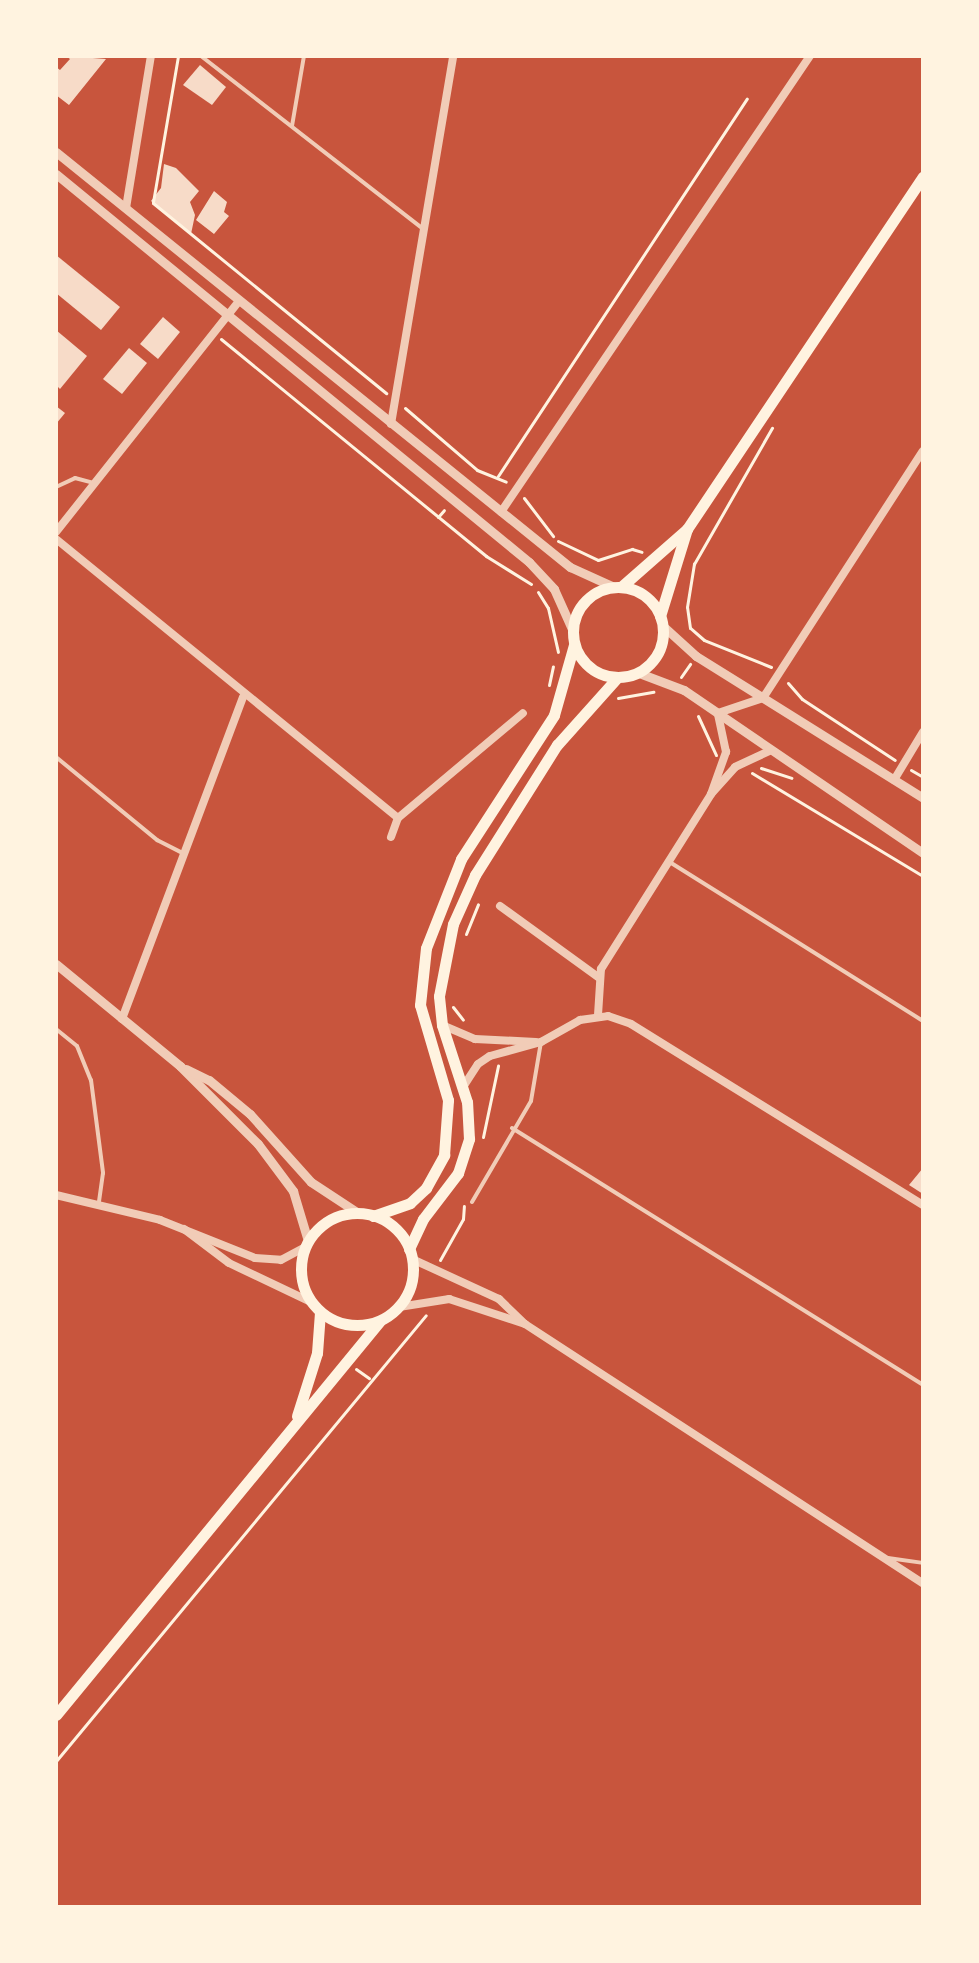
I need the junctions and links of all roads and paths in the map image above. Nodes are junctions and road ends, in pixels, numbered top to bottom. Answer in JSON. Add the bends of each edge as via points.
{"nodes":[{"id":1,"x":151,"y":56,"type":"edge"},
{"id":2,"x":178,"y":56,"type":"edge"},
{"id":3,"x":201,"y":56,"type":"edge"},
{"id":4,"x":304,"y":56,"type":"edge"},
{"id":5,"x":453,"y":56,"type":"edge"},
{"id":6,"x":810,"y":56,"type":"edge"},
{"id":7,"x":747,"y":99,"type":"dead end"},
{"id":8,"x":292,"y":126,"type":"junction"},
{"id":9,"x":56,"y":152,"type":"edge"},
{"id":10,"x":56,"y":174,"type":"edge"},
{"id":11,"x":923,"y":177,"type":"edge"},
{"id":12,"x":126,"y":208,"type":"junction"},
{"id":13,"x":424,"y":229,"type":"junction"},
{"id":14,"x":239,"y":301,"type":"junction"},
{"id":15,"x":230,"y":313,"type":"junction"},
{"id":16,"x":214,"y":333,"type":"junction"},
{"id":17,"x":395,"y":399,"type":"junction"},
{"id":18,"x":776,"y":421,"type":"dead end"},
{"id":19,"x":391,"y":424,"type":"junction"},
{"id":20,"x":923,"y":451,"type":"edge"},
{"id":21,"x":498,"y":476,"type":"junction"},
{"id":22,"x":95,"y":483,"type":"junction"},
{"id":23,"x":56,"y":487,"type":"edge"},
{"id":24,"x":517,"y":490,"type":"junction"},
{"id":25,"x":444,"y":510,"type":"dead end"},
{"id":26,"x":501,"y":512,"type":"junction"},
{"id":27,"x":438,"y":517,"type":"junction"},
{"id":28,"x":687,"y":529,"type":"junction"},
{"id":29,"x":56,"y":532,"type":"edge"},
{"id":30,"x":56,"y":539,"type":"edge"},
{"id":31,"x":649,"y":562,"type":"junction"},
{"id":32,"x":672,"y":574,"type":"junction"},
{"id":33,"x":690,"y":586,"type":"junction"},
{"id":34,"x":618,"y":587,"type":"junction"},
{"id":35,"x":662,"y":621,"type":"junction"},
{"id":36,"x":572,"y":629,"type":"junction"},
{"id":37,"x":707,"y":641,"type":"junction"},
{"id":38,"x":574,"y":645,"type":"junction"},
{"id":39,"x":696,"y":656,"type":"junction"},
{"id":40,"x":639,"y":673,"type":"junction"},
{"id":41,"x":778,"y":673,"type":"junction"},
{"id":42,"x":617,"y":678,"type":"junction"},
{"id":43,"x":675,"y":685,"type":"junction"},
{"id":44,"x":562,"y":696,"type":"junction"},
{"id":45,"x":243,"y":697,"type":"junction"},
{"id":46,"x":763,"y":698,"type":"junction"},
{"id":47,"x":523,"y":713,"type":"dead end"},
{"id":48,"x":718,"y":713,"type":"junction"},
{"id":49,"x":923,"y":732,"type":"edge"},
{"id":50,"x":771,"y":750,"type":"junction"},
{"id":51,"x":56,"y":757,"type":"edge"},
{"id":52,"x":903,"y":765,"type":"junction"},
{"id":53,"x":743,"y":772,"type":"dead end"},
{"id":54,"x":923,"y":777,"type":"edge"},
{"id":55,"x":894,"y":780,"type":"junction"},
{"id":56,"x":711,"y":794,"type":"junction"},
{"id":57,"x":923,"y":798,"type":"edge"},
{"id":58,"x":398,"y":818,"type":"junction"},
{"id":59,"x":391,"y":837,"type":"dead end"},
{"id":60,"x":923,"y":853,"type":"edge"},
{"id":61,"x":187,"y":856,"type":"junction"},
{"id":62,"x":668,"y":861,"type":"junction"},
{"id":63,"x":923,"y":876,"type":"edge"},
{"id":64,"x":500,"y":906,"type":"dead end"},
{"id":65,"x":56,"y":964,"type":"edge"},
{"id":66,"x":598,"y":977,"type":"junction"},
{"id":67,"x":598,"y":1015,"type":"junction"},
{"id":68,"x":122,"y":1019,"type":"junction"},
{"id":69,"x":923,"y":1021,"type":"edge"},
{"id":70,"x":442,"y":1025,"type":"junction"},
{"id":71,"x":56,"y":1029,"type":"edge"},
{"id":72,"x":541,"y":1042,"type":"junction"},
{"id":73,"x":180,"y":1066,"type":"junction"},
{"id":74,"x":463,"y":1087,"type":"junction"},
{"id":75,"x":512,"y":1128,"type":"junction"},
{"id":76,"x":56,"y":1195,"type":"edge"},
{"id":77,"x":472,"y":1202,"type":"dead end"},
{"id":78,"x":99,"y":1203,"type":"junction"},
{"id":79,"x":923,"y":1205,"type":"edge"},
{"id":80,"x":358,"y":1213,"type":"junction"},
{"id":81,"x":373,"y":1216,"type":"junction"},
{"id":82,"x":181,"y":1227,"type":"junction"},
{"id":83,"x":307,"y":1244,"type":"junction"},
{"id":84,"x":411,"y":1254,"type":"junction"},
{"id":85,"x":311,"y":1302,"type":"junction"},
{"id":86,"x":399,"y":1307,"type":"junction"},
{"id":87,"x":320,"y":1312,"type":"junction"},
{"id":88,"x":380,"y":1321,"type":"junction"},
{"id":89,"x":525,"y":1324,"type":"junction"},
{"id":90,"x":923,"y":1385,"type":"edge"},
{"id":91,"x":296,"y":1421,"type":"junction"},
{"id":92,"x":886,"y":1557,"type":"junction"},
{"id":93,"x":923,"y":1563,"type":"edge"},
{"id":94,"x":923,"y":1583,"type":"edge"},
{"id":95,"x":56,"y":1715,"type":"edge"}],
"edges":[{"from":1,"to":12,"type":"street"},
{"from":2,"to":17,"type":"path","via":[[153,203]]},
{"from":3,"to":8,"type":"lane"},
{"from":4,"to":8,"type":"lane"},
{"from":5,"to":13,"type":"street"},
{"from":6,"to":24,"type":"street"},
{"from":7,"to":21,"type":"path"},
{"from":8,"to":13,"type":"lane"},
{"from":9,"to":12,"type":"street"},
{"from":10,"to":15,"type":"street"},
{"from":11,"to":28,"type":"main road"},
{"from":12,"to":14,"type":"street"},
{"from":13,"to":17,"type":"street"},
{"from":14,"to":15,"type":"street"},
{"from":14,"to":19,"type":"street"},
{"from":15,"to":16,"type":"street"},
{"from":15,"to":36,"type":"street","via":[[529,562],[554,589]]},
{"from":16,"to":22,"type":"street"},
{"from":16,"to":27,"type":"path"},
{"from":17,"to":19,"type":"street"},
{"from":17,"to":21,"type":"path","via":[[477,470]]},
{"from":18,"to":33,"type":"path","via":[[694,564]]},
{"from":19,"to":26,"type":"street"},
{"from":20,"to":41,"type":"street"},
{"from":21,"to":24,"type":"path"},
{"from":22,"to":23,"type":"lane","via":[[75,478]]},
{"from":22,"to":29,"type":"street"},
{"from":24,"to":26,"type":"street"},
{"from":24,"to":31,"type":"path","via":[[556,540],[577,553],[610,559],[638,548]]},
{"from":25,"to":27,"type":"path"},
{"from":26,"to":34,"type":"street","via":[[570,567]]},
{"from":27,"to":44,"type":"path","via":[[539,593],[557,638],[557,660],[547,679]]},
{"from":28,"to":31,"type":"main road"},
{"from":28,"to":32,"type":"main road"},
{"from":30,"to":45,"type":"street"},
{"from":31,"to":34,"type":"main road"},
{"from":32,"to":33,"type":"path"},
{"from":32,"to":35,"type":"main road"},
{"from":33,"to":37,"type":"path","via":[[690,628]]},
{"from":34,"to":35,"type":"main road","via":[[645,596]]},
{"from":34,"to":36,"type":"main road","via":[[581,605]]},
{"from":35,"to":39,"type":"street"},
{"from":35,"to":40,"type":"main road","via":[[659,653]]},
{"from":36,"to":38,"type":"main road"},
{"from":37,"to":39,"type":"path"},
{"from":37,"to":41,"type":"path"},
{"from":38,"to":42,"type":"main road","via":[[590,668]]},
{"from":38,"to":44,"type":"main road"},
{"from":39,"to":43,"type":"path"},
{"from":39,"to":46,"type":"street"},
{"from":40,"to":42,"type":"main road"},
{"from":40,"to":43,"type":"street"},
{"from":41,"to":46,"type":"street"},
{"from":41,"to":52,"type":"path","via":[[802,699]]},
{"from":42,"to":70,"type":"main road","via":[[557,745],[464,897],[441,972]]},
{"from":43,"to":48,"type":"street"},
{"from":44,"to":81,"type":"main road","via":[[461,859],[426,948],[420,1005],[448,1100],[444,1155],[426,1188],[410,1203]]},
{"from":45,"to":58,"type":"street"},
{"from":45,"to":61,"type":"street"},
{"from":46,"to":48,"type":"street"},
{"from":46,"to":55,"type":"street"},
{"from":47,"to":58,"type":"street"},
{"from":48,"to":50,"type":"street"},
{"from":48,"to":56,"type":"street","via":[[726,752]]},
{"from":49,"to":52,"type":"street"},
{"from":50,"to":56,"type":"street","via":[[735,767]]},
{"from":50,"to":60,"type":"street"},
{"from":51,"to":61,"type":"lane","via":[[157,840]]},
{"from":52,"to":54,"type":"path"},
{"from":52,"to":55,"type":"street"},
{"from":53,"to":63,"type":"path","via":[[759,774]]},
{"from":55,"to":57,"type":"street"},
{"from":56,"to":62,"type":"street"},
{"from":58,"to":59,"type":"street"},
{"from":61,"to":68,"type":"street"},
{"from":62,"to":66,"type":"street"},
{"from":62,"to":69,"type":"lane"},
{"from":64,"to":66,"type":"street"},
{"from":65,"to":68,"type":"street"},
{"from":66,"to":67,"type":"street"},
{"from":67,"to":72,"type":"street"},
{"from":67,"to":79,"type":"street","via":[[631,1024]]},
{"from":68,"to":73,"type":"street"},
{"from":70,"to":72,"type":"street","via":[[475,1039]]},
{"from":70,"to":74,"type":"main road"},
{"from":71,"to":78,"type":"lane","via":[[77,1046],[91,1080],[103,1173]]},
{"from":72,"to":74,"type":"street","via":[[490,1056]]},
{"from":72,"to":75,"type":"lane","via":[[531,1101]]},
{"from":73,"to":80,"type":"street","via":[[209,1080],[265,1129],[311,1182]]},
{"from":73,"to":83,"type":"street","via":[[280,1172],[303,1211]]},
{"from":74,"to":84,"type":"main road","via":[[469,1119],[465,1157]]},
{"from":75,"to":77,"type":"lane"},
{"from":75,"to":90,"type":"lane"},
{"from":76,"to":78,"type":"street"},
{"from":78,"to":82,"type":"street"},
{"from":80,"to":81,"type":"main road"},
{"from":80,"to":83,"type":"main road","via":[[330,1220]]},
{"from":81,"to":84,"type":"main road","via":[[388,1223]]},
{"from":82,"to":83,"type":"street","via":[[269,1261]]},
{"from":82,"to":85,"type":"street","via":[[229,1263]]},
{"from":83,"to":85,"type":"main road","via":[[302,1285]]},
{"from":84,"to":86,"type":"main road","via":[[408,1293]]},
{"from":84,"to":89,"type":"street","via":[[491,1294]]},
{"from":85,"to":87,"type":"main road"},
{"from":86,"to":88,"type":"main road"},
{"from":86,"to":89,"type":"street","via":[[449,1299]]},
{"from":87,"to":88,"type":"main road","via":[[349,1325]]},
{"from":87,"to":91,"type":"main road","via":[[317,1353]]},
{"from":88,"to":91,"type":"main road"},
{"from":89,"to":92,"type":"street"},
{"from":91,"to":95,"type":"main road"},
{"from":92,"to":93,"type":"lane"},
{"from":92,"to":94,"type":"street"}]}
